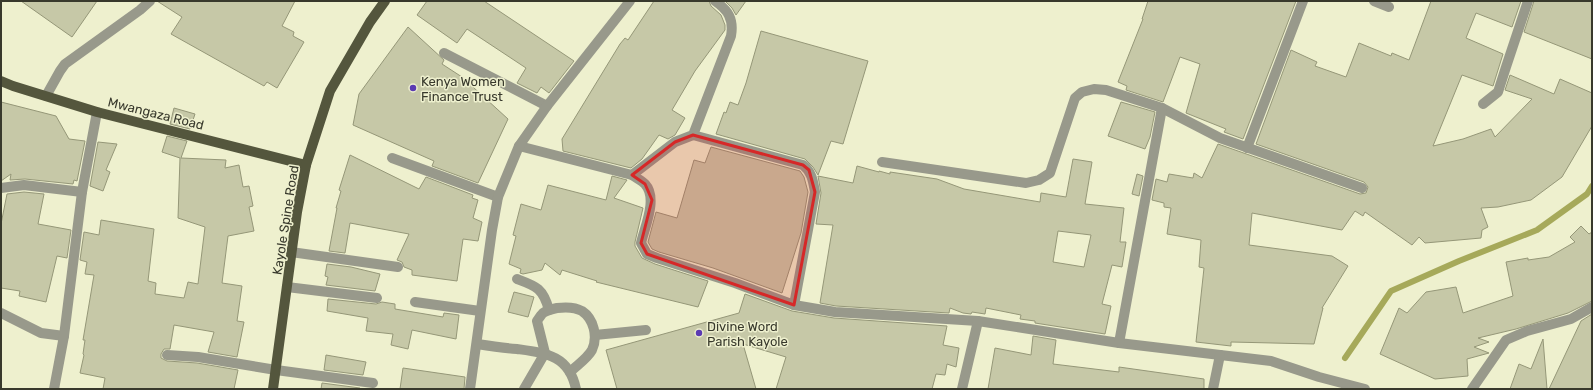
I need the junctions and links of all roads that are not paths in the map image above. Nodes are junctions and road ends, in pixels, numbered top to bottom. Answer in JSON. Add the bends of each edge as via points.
{"nodes":[{"id":1,"x":150,"y":1,"type":"edge"},
{"id":2,"x":384,"y":1,"type":"edge"},
{"id":3,"x":630,"y":1,"type":"edge"},
{"id":4,"x":714,"y":1,"type":"edge"},
{"id":5,"x":1303,"y":1,"type":"edge"},
{"id":6,"x":1374,"y":1,"type":"edge"},
{"id":7,"x":1528,"y":1,"type":"edge"},
{"id":8,"x":1390,"y":6,"type":"dead end"},
{"id":9,"x":444,"y":53,"type":"dead end"},
{"id":10,"x":1,"y":80,"type":"edge"},
{"id":11,"x":46,"y":96,"type":"junction"},
{"id":12,"x":1484,"y":104,"type":"dead end"},
{"id":13,"x":547,"y":106,"type":"junction"},
{"id":14,"x":1162,"y":108,"type":"junction"},
{"id":15,"x":97,"y":112,"type":"junction"},
{"id":16,"x":693,"y":135,"type":"junction"},
{"id":17,"x":519,"y":146,"type":"junction"},
{"id":18,"x":1247,"y":148,"type":"junction"},
{"id":19,"x":392,"y":158,"type":"dead end"},
{"id":20,"x":882,"y":162,"type":"dead end"},
{"id":21,"x":306,"y":165,"type":"junction"},
{"id":22,"x":632,"y":175,"type":"junction"},
{"id":23,"x":1,"y":188,"type":"edge"},
{"id":24,"x":1362,"y":188,"type":"dead end"},
{"id":25,"x":82,"y":192,"type":"junction"},
{"id":26,"x":498,"y":197,"type":"junction"},
{"id":27,"x":291,"y":252,"type":"junction"},
{"id":28,"x":398,"y":266,"type":"dead end"},
{"id":29,"x":517,"y":279,"type":"dead end"},
{"id":30,"x":287,"y":287,"type":"junction"},
{"id":31,"x":377,"y":298,"type":"dead end"},
{"id":32,"x":415,"y":302,"type":"dead end"},
{"id":33,"x":794,"y":305,"type":"junction"},
{"id":34,"x":1592,"y":307,"type":"edge"},
{"id":35,"x":549,"y":310,"type":"junction"},
{"id":36,"x":480,"y":311,"type":"junction"},
{"id":37,"x":1,"y":313,"type":"edge"},
{"id":38,"x":978,"y":321,"type":"junction"},
{"id":39,"x":646,"y":330,"type":"dead end"},
{"id":40,"x":595,"y":335,"type":"junction"},
{"id":41,"x":64,"y":336,"type":"junction"},
{"id":42,"x":1119,"y":343,"type":"junction"},
{"id":43,"x":477,"y":344,"type":"junction"},
{"id":44,"x":545,"y":353,"type":"junction"},
{"id":45,"x":167,"y":355,"type":"dead end"},
{"id":46,"x":1220,"y":355,"type":"junction"},
{"id":47,"x":276,"y":370,"type":"junction"},
{"id":48,"x":570,"y":372,"type":"junction"},
{"id":49,"x":373,"y":383,"type":"dead end"},
{"id":50,"x":54,"y":389,"type":"edge"},
{"id":51,"x":273,"y":389,"type":"edge"},
{"id":52,"x":470,"y":389,"type":"edge"},
{"id":53,"x":524,"y":389,"type":"edge"},
{"id":54,"x":576,"y":389,"type":"edge"},
{"id":55,"x":962,"y":389,"type":"edge"},
{"id":56,"x":1213,"y":389,"type":"edge"},
{"id":57,"x":1365,"y":389,"type":"edge"},
{"id":58,"x":1472,"y":389,"type":"edge"}],
"edges":[{"from":1,"to":11,"type":"street","via":[[66,64]]},
{"from":2,"to":21,"type":"main road","name":"Kayole Spine Road","via":[[330,91]]},
{"from":3,"to":13,"type":"street"},
{"from":4,"to":16,"type":"street","via":[[723,6],[730,16],[731,36]]},
{"from":5,"to":18,"type":"street"},
{"from":6,"to":8,"type":"street"},
{"from":7,"to":12,"type":"street","via":[[1498,92]]},
{"from":9,"to":13,"type":"street"},
{"from":10,"to":11,"type":"main road","name":"Mwangaza Road"},
{"from":11,"to":15,"type":"main road","name":"Mwangaza Road"},
{"from":13,"to":17,"type":"street"},
{"from":14,"to":18,"type":"street","via":[[1220,138]]},
{"from":14,"to":20,"type":"street","via":[[1106,90],[1082,92],[1075,98],[1050,173],[1039,180],[1026,183]]},
{"from":14,"to":42,"type":"street"},
{"from":15,"to":21,"type":"main road","name":"Mwangaza Road"},
{"from":15,"to":25,"type":"street"},
{"from":16,"to":22,"type":"street","via":[[675,142]]},
{"from":16,"to":33,"type":"street","via":[[803,165],[809,170],[815,192]]},
{"from":17,"to":22,"type":"street"},
{"from":17,"to":26,"type":"street"},
{"from":18,"to":24,"type":"street"},
{"from":19,"to":26,"type":"street"},
{"from":21,"to":27,"type":"main road","name":"Kayole Spine Road"},
{"from":22,"to":33,"type":"street","via":[[645,184],[652,200],[641,243],[647,254]]},
{"from":23,"to":25,"type":"street","via":[[24,185]]},
{"from":25,"to":41,"type":"street"},
{"from":26,"to":36,"type":"street"},
{"from":27,"to":28,"type":"street"},
{"from":27,"to":30,"type":"main road","name":"Kayole Spine Road"},
{"from":29,"to":35,"type":"street","via":[[535,285],[546,297]]},
{"from":30,"to":31,"type":"street"},
{"from":30,"to":47,"type":"main road","name":"Kayole Spine Road"},
{"from":32,"to":36,"type":"street"},
{"from":33,"to":38,"type":"street","via":[[835,312]]},
{"from":34,"to":58,"type":"street","via":[[1571,319],[1527,331],[1506,340]]},
{"from":35,"to":40,"type":"street","via":[[574,308],[581,311],[588,317]]},
{"from":35,"to":44,"type":"street","via":[[542,313],[537,321]]},
{"from":36,"to":43,"type":"street"},
{"from":37,"to":41,"type":"street","via":[[41,333]]},
{"from":38,"to":42,"type":"street"},
{"from":38,"to":55,"type":"street"},
{"from":39,"to":40,"type":"street"},
{"from":40,"to":48,"type":"street","via":[[588,355]]},
{"from":41,"to":50,"type":"street"},
{"from":42,"to":46,"type":"street"},
{"from":43,"to":44,"type":"street"},
{"from":43,"to":52,"type":"street"},
{"from":44,"to":48,"type":"street","via":[[559,360]]},
{"from":44,"to":53,"type":"street"},
{"from":45,"to":47,"type":"street","via":[[198,357]]},
{"from":46,"to":56,"type":"street"},
{"from":46,"to":57,"type":"street","via":[[1271,361]]},
{"from":47,"to":49,"type":"street"},
{"from":47,"to":51,"type":"main road","name":"Kayole Spine Road"},
{"from":48,"to":54,"type":"street"}]}
